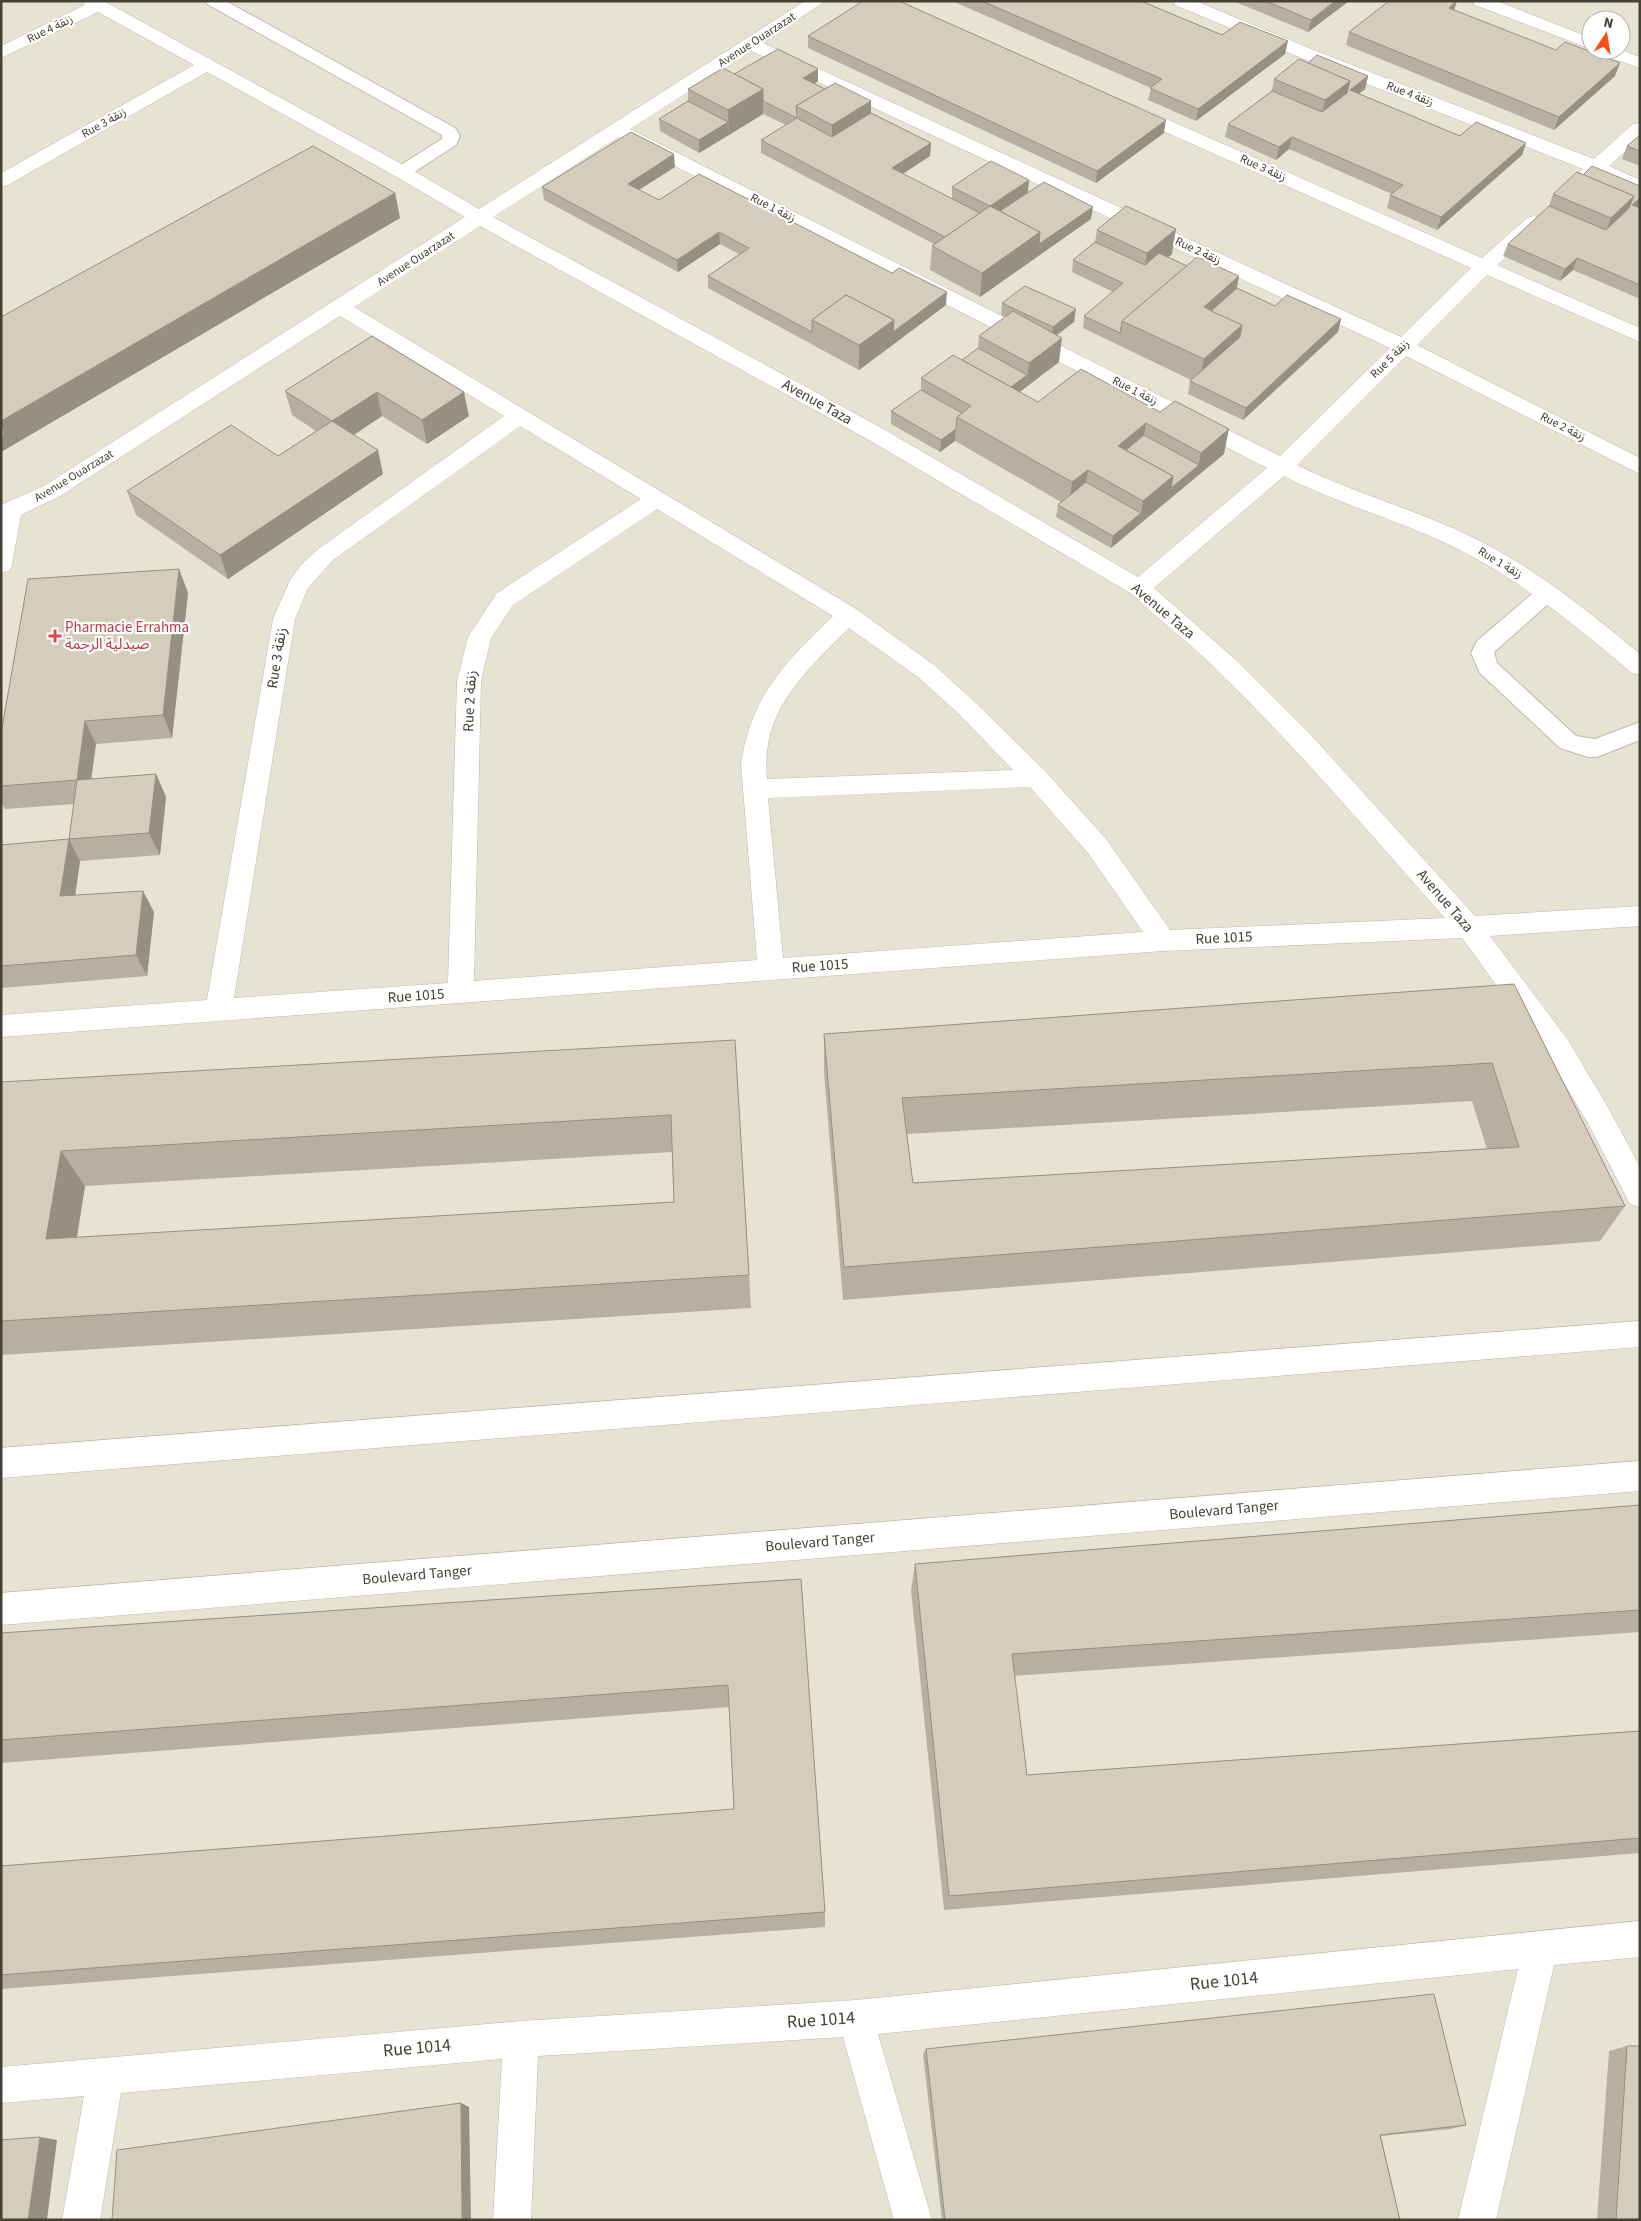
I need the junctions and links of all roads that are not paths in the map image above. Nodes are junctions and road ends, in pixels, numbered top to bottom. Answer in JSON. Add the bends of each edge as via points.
{"nodes":[{"id":1,"x":213,"y":1,"type":"edge"},
{"id":2,"x":817,"y":1,"type":"edge"},
{"id":3,"x":1181,"y":1,"type":"edge"},
{"id":4,"x":1481,"y":1,"type":"edge"},
{"id":5,"x":95,"y":3,"type":"edge"},
{"id":6,"x":1581,"y":40,"type":"edge"},
{"id":7,"x":751,"y":44,"type":"junction"},
{"id":8,"x":1,"y":53,"type":"edge"},
{"id":9,"x":206,"y":65,"type":"junction"},
{"id":10,"x":1110,"y":101,"type":"edge"},
{"id":11,"x":1640,"y":128,"type":"edge"},
{"id":12,"x":618,"y":130,"type":"junction"},
{"id":13,"x":343,"y":141,"type":"junction"},
{"id":14,"x":326,"y":151,"type":"edge"},
{"id":15,"x":1596,"y":167,"type":"junction"},
{"id":16,"x":402,"y":172,"type":"junction"},
{"id":17,"x":1,"y":181,"type":"edge"},
{"id":18,"x":1640,"y":187,"type":"edge"},
{"id":19,"x":480,"y":218,"type":"junction"},
{"id":20,"x":1485,"y":266,"type":"junction"},
{"id":21,"x":341,"y":308,"type":"junction"},
{"id":22,"x":1640,"y":336,"type":"edge"},
{"id":23,"x":1403,"y":346,"type":"junction"},
{"id":24,"x":520,"y":415,"type":"junction"},
{"id":25,"x":1284,"y":465,"type":"junction"},
{"id":26,"x":1640,"y":468,"type":"edge"},
{"id":27,"x":657,"y":499,"type":"junction"},
{"id":28,"x":6,"y":512,"type":"edge"},
{"id":29,"x":1,"y":565,"type":"edge"},
{"id":30,"x":1140,"y":588,"type":"junction"},
{"id":31,"x":1547,"y":593,"type":"junction"},
{"id":32,"x":848,"y":615,"type":"junction"},
{"id":33,"x":1640,"y":666,"type":"edge"},
{"id":34,"x":1640,"y":730,"type":"edge"},
{"id":35,"x":1036,"y":778,"type":"junction"},
{"id":36,"x":755,"y":789,"type":"junction"},
{"id":37,"x":1640,"y":916,"type":"edge"},
{"id":38,"x":1469,"y":927,"type":"junction"},
{"id":39,"x":1163,"y":941,"type":"junction"},
{"id":40,"x":771,"y":969,"type":"junction"},
{"id":41,"x":461,"y":993,"type":"junction"},
{"id":42,"x":219,"y":1010,"type":"junction"},
{"id":43,"x":1,"y":1026,"type":"edge"},
{"id":44,"x":1640,"y":1195,"type":"edge"},
{"id":45,"x":1640,"y":1334,"type":"edge"},
{"id":46,"x":1,"y":1463,"type":"edge"},
{"id":47,"x":1640,"y":1476,"type":"edge"},
{"id":48,"x":1,"y":1608,"type":"edge"},
{"id":49,"x":1640,"y":1939,"type":"edge"},
{"id":50,"x":1540,"y":1949,"type":"junction"},
{"id":51,"x":856,"y":2018,"type":"junction"},
{"id":52,"x":520,"y":2039,"type":"junction"},
{"id":53,"x":106,"y":2075,"type":"junction"},
{"id":54,"x":1,"y":2084,"type":"edge"},
{"id":55,"x":81,"y":2220,"type":"edge"},
{"id":56,"x":512,"y":2220,"type":"edge"},
{"id":57,"x":913,"y":2220,"type":"edge"},
{"id":58,"x":1477,"y":2220,"type":"edge"}],
"edges":[{"from":1,"to":16,"type":"lane","via":[[450,132],[450,140]]},
{"from":2,"to":7,"type":"street","name":"Avenue Ouarzazat"},
{"from":3,"to":15,"type":"street","name":"Rue 4 زنقة"},
{"from":4,"to":6,"type":"street"},
{"from":5,"to":8,"type":"street","name":"Rue 4 زنقة"},
{"from":5,"to":9,"type":"street","name":"Avenue Taza"},
{"from":7,"to":12,"type":"street","name":"Avenue Ouarzazat"},
{"from":7,"to":23,"type":"street","name":"Rue 2 زنقة"},
{"from":9,"to":13,"type":"street","name":"Avenue Taza"},
{"from":9,"to":17,"type":"street","name":"Rue 3 زنقة"},
{"from":10,"to":20,"type":"street","name":"Rue 3 زنقة"},
{"from":11,"to":15,"type":"street","name":"Rue 5 زنقة"},
{"from":12,"to":19,"type":"street","name":"Avenue Ouarzazat"},
{"from":12,"to":25,"type":"street","name":"Rue 1 زنقة"},
{"from":13,"to":14,"type":"street"},
{"from":13,"to":16,"type":"street","name":"Avenue Taza"},
{"from":15,"to":18,"type":"street","name":"Rue 4 زنقة"},
{"from":15,"to":20,"type":"street","name":"Rue 5 زنقة"},
{"from":16,"to":19,"type":"street","name":"Avenue Taza"},
{"from":19,"to":21,"type":"street","name":"Avenue Ouarzazat"},
{"from":19,"to":30,"type":"street","name":"Avenue Taza","via":[[870,431]]},
{"from":20,"to":22,"type":"street","name":"Rue 3 زنقة"},
{"from":20,"to":23,"type":"street","name":"Rue 5 زنقة"},
{"from":21,"to":24,"type":"street"},
{"from":21,"to":28,"type":"street","name":"Avenue Ouarzazat","via":[[52,492]]},
{"from":23,"to":25,"type":"street","name":"Rue 5 زنقة"},
{"from":23,"to":26,"type":"street","name":"Rue 2 زنقة"},
{"from":24,"to":27,"type":"street"},
{"from":24,"to":42,"type":"street","name":"Rue 3 زنقة","via":[[336,546],[308,569],[293,592],[284,619]]},
{"from":25,"to":30,"type":"street","name":"Rue 5 زنقة"},
{"from":25,"to":31,"type":"street","name":"Rue 1 زنقة","via":[[1327,488],[1465,543]]},
{"from":27,"to":32,"type":"street"},
{"from":27,"to":41,"type":"street","name":"Rue 2 زنقة","via":[[505,599],[480,637],[469,681]]},
{"from":28,"to":29,"type":"street"},
{"from":30,"to":38,"type":"street","name":"Avenue Taza","via":[[1229,667],[1302,742]]},
{"from":31,"to":33,"type":"street","name":"Rue 1 زنقة"},
{"from":31,"to":34,"type":"lane","via":[[1485,647],[1482,653],[1488,667],[1560,736],[1577,746],[1597,748]]},
{"from":32,"to":35,"type":"street","via":[[926,670]]},
{"from":32,"to":36,"type":"street","via":[[773,695],[755,740]]},
{"from":35,"to":36,"type":"street"},
{"from":35,"to":39,"type":"street","via":[[1097,846]]},
{"from":36,"to":40,"type":"street"},
{"from":37,"to":38,"type":"street","name":"Rue 1015"},
{"from":38,"to":39,"type":"street","name":"Rue 1015"},
{"from":38,"to":44,"type":"street","name":"Avenue Taza","via":[[1558,1048]]},
{"from":39,"to":40,"type":"street","name":"Rue 1015"},
{"from":40,"to":41,"type":"street","name":"Rue 1015"},
{"from":41,"to":42,"type":"street","name":"Rue 1015"},
{"from":42,"to":43,"type":"street","name":"Rue 1015"},
{"from":45,"to":46,"type":"street"},
{"from":47,"to":48,"type":"street","name":"Boulevard Tanger"},
{"from":49,"to":50,"type":"street","name":"Rue 1014"},
{"from":50,"to":51,"type":"street","name":"Rue 1014"},
{"from":50,"to":58,"type":"street"},
{"from":51,"to":52,"type":"street","name":"Rue 1014"},
{"from":51,"to":57,"type":"street"},
{"from":52,"to":53,"type":"street","name":"Rue 1014"},
{"from":52,"to":56,"type":"street"},
{"from":53,"to":54,"type":"street","name":"Rue 1014"},
{"from":53,"to":55,"type":"street"}]}
